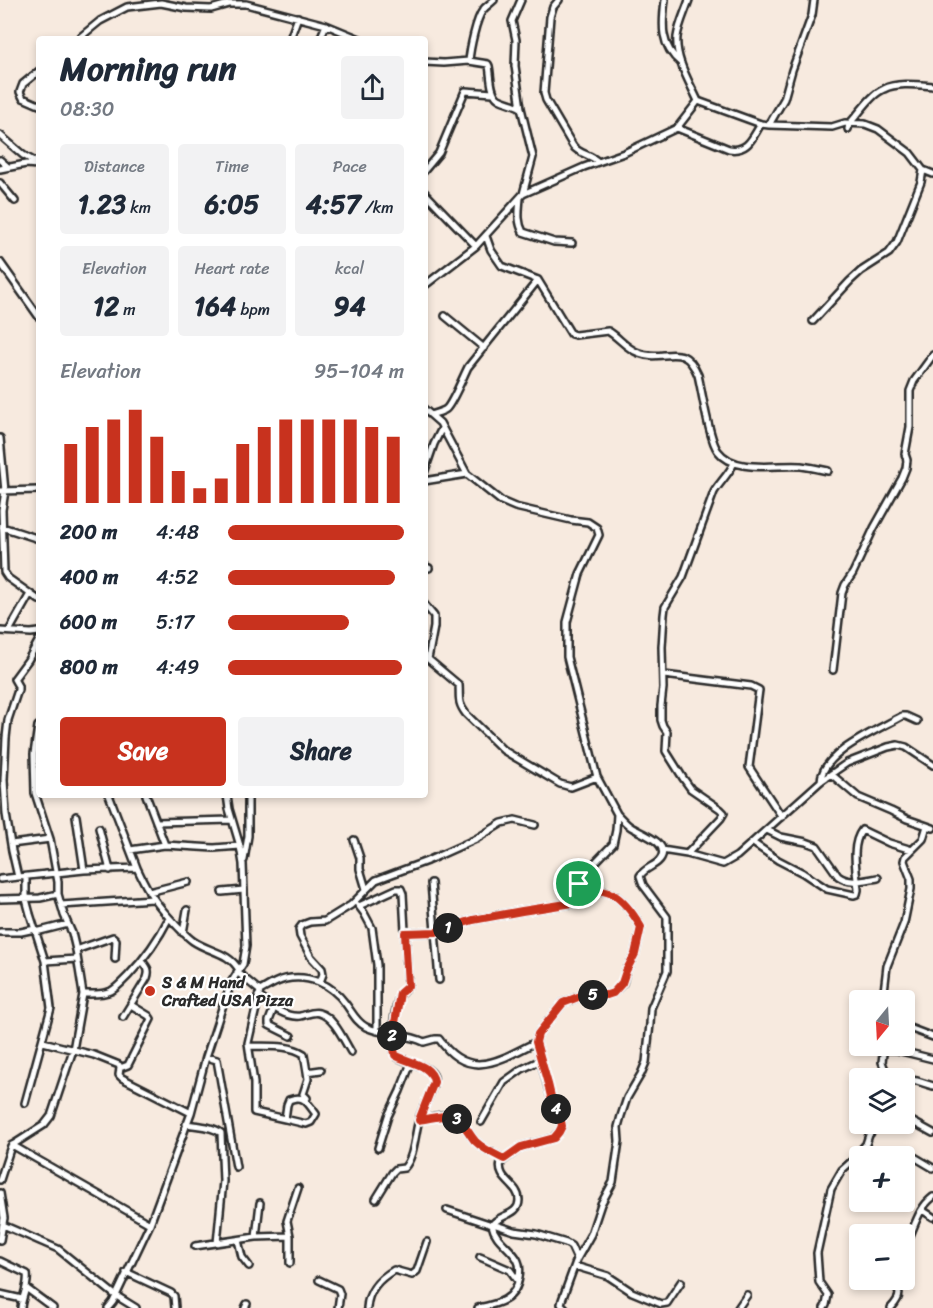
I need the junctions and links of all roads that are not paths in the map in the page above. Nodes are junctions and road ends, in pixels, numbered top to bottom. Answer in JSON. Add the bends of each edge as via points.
{"nodes":[{"id":1,"x":494,"y":0,"type":"edge"},
{"id":2,"x":521,"y":0,"type":"edge"},
{"id":3,"x":559,"y":0,"type":"edge"},
{"id":4,"x":665,"y":0,"type":"edge"},
{"id":5,"x":689,"y":0,"type":"edge"},
{"id":6,"x":814,"y":0,"type":"edge"},
{"id":7,"x":298,"y":17,"type":"junction"},
{"id":8,"x":326,"y":25,"type":"junction"},
{"id":9,"x":82,"y":36,"type":"edge"},
{"id":10,"x":291,"y":36,"type":"edge"},
{"id":11,"x":321,"y":36,"type":"edge"},
{"id":12,"x":351,"y":36,"type":"edge"},
{"id":13,"x":469,"y":61,"type":"junction"},
{"id":14,"x":428,"y":62,"type":"edge"},
{"id":15,"x":681,"y":63,"type":"junction"},
{"id":16,"x":36,"y":73,"type":"edge"},
{"id":17,"x":933,"y":86,"type":"edge"},
{"id":18,"x":494,"y":93,"type":"junction"},
{"id":19,"x":698,"y":100,"type":"junction"},
{"id":20,"x":36,"y":104,"type":"edge"},
{"id":21,"x":521,"y":108,"type":"junction"},
{"id":22,"x":761,"y":124,"type":"junction"},
{"id":23,"x":769,"y":125,"type":"junction"},
{"id":24,"x":849,"y":126,"type":"junction"},
{"id":25,"x":677,"y":128,"type":"junction"},
{"id":26,"x":0,"y":135,"type":"edge"},
{"id":27,"x":0,"y":160,"type":"edge"},
{"id":28,"x":598,"y":162,"type":"junction"},
{"id":29,"x":36,"y":163,"type":"edge"},
{"id":30,"x":36,"y":165,"type":"edge"},
{"id":31,"x":8,"y":167,"type":"junction"},
{"id":32,"x":428,"y":167,"type":"edge"},
{"id":33,"x":0,"y":169,"type":"edge"},
{"id":34,"x":923,"y":170,"type":"junction"},
{"id":35,"x":933,"y":174,"type":"edge"},
{"id":36,"x":0,"y":183,"type":"edge"},
{"id":37,"x":428,"y":196,"type":"edge"},
{"id":38,"x":522,"y":196,"type":"junction"},
{"id":39,"x":15,"y":201,"type":"dead end"},
{"id":40,"x":486,"y":236,"type":"junction"},
{"id":41,"x":572,"y":243,"type":"dead end"},
{"id":42,"x":476,"y":246,"type":"junction"},
{"id":43,"x":0,"y":262,"type":"edge"},
{"id":44,"x":538,"y":280,"type":"junction"},
{"id":45,"x":428,"y":283,"type":"edge"},
{"id":46,"x":36,"y":313,"type":"edge"},
{"id":47,"x":445,"y":316,"type":"dead end"},
{"id":48,"x":813,"y":321,"type":"dead end"},
{"id":49,"x":484,"y":348,"type":"junction"},
{"id":50,"x":933,"y":355,"type":"edge"},
{"id":51,"x":428,"y":412,"type":"edge"},
{"id":52,"x":431,"y":415,"type":"junction"},
{"id":53,"x":442,"y":428,"type":"junction"},
{"id":54,"x":0,"y":438,"type":"edge"},
{"id":55,"x":428,"y":461,"type":"edge"},
{"id":56,"x":734,"y":463,"type":"junction"},
{"id":57,"x":828,"y":471,"type":"dead end"},
{"id":58,"x":467,"y":474,"type":"junction"},
{"id":59,"x":428,"y":480,"type":"edge"},
{"id":60,"x":36,"y":490,"type":"edge"},
{"id":61,"x":2,"y":491,"type":"edge"},
{"id":62,"x":2,"y":527,"type":"junction"},
{"id":63,"x":36,"y":538,"type":"edge"},
{"id":64,"x":2,"y":567,"type":"edge"},
{"id":65,"x":30,"y":594,"type":"junction"},
{"id":66,"x":36,"y":598,"type":"edge"},
{"id":67,"x":428,"y":608,"type":"edge"},
{"id":68,"x":0,"y":631,"type":"edge"},
{"id":69,"x":9,"y":631,"type":"junction"},
{"id":70,"x":36,"y":632,"type":"edge"},
{"id":71,"x":36,"y":645,"type":"edge"},
{"id":72,"x":428,"y":659,"type":"edge"},
{"id":73,"x":428,"y":659,"type":"edge"},
{"id":74,"x":433,"y":664,"type":"junction"},
{"id":75,"x":428,"y":665,"type":"edge"},
{"id":76,"x":833,"y":670,"type":"dead end"},
{"id":77,"x":664,"y":675,"type":"junction"},
{"id":78,"x":917,"y":721,"type":"dead end"},
{"id":79,"x":3,"y":737,"type":"edge"},
{"id":80,"x":3,"y":762,"type":"edge"},
{"id":81,"x":933,"y":765,"type":"edge"},
{"id":82,"x":831,"y":774,"type":"junction"},
{"id":83,"x":597,"y":777,"type":"junction"},
{"id":84,"x":820,"y":781,"type":"junction"},
{"id":85,"x":37,"y":798,"type":"edge"},
{"id":86,"x":110,"y":798,"type":"edge"},
{"id":87,"x":147,"y":798,"type":"edge"},
{"id":88,"x":227,"y":798,"type":"edge"},
{"id":89,"x":248,"y":798,"type":"edge"},
{"id":90,"x":617,"y":814,"type":"junction"},
{"id":91,"x":76,"y":816,"type":"dead end"},
{"id":92,"x":782,"y":817,"type":"junction"},
{"id":93,"x":232,"y":820,"type":"junction"},
{"id":94,"x":156,"y":822,"type":"junction"},
{"id":95,"x":535,"y":825,"type":"dead end"},
{"id":96,"x":930,"y":827,"type":"edge"},
{"id":97,"x":99,"y":828,"type":"dead end"},
{"id":98,"x":767,"y":830,"type":"junction"},
{"id":99,"x":50,"y":839,"type":"junction"},
{"id":100,"x":354,"y":840,"type":"dead end"},
{"id":101,"x":753,"y":843,"type":"junction"},
{"id":102,"x":11,"y":844,"type":"junction"},
{"id":103,"x":165,"y":845,"type":"junction"},
{"id":104,"x":240,"y":846,"type":"junction"},
{"id":105,"x":130,"y":850,"type":"junction"},
{"id":106,"x":662,"y":850,"type":"junction"},
{"id":107,"x":912,"y":850,"type":"junction"},
{"id":108,"x":687,"y":854,"type":"junction"},
{"id":109,"x":243,"y":864,"type":"junction"},
{"id":110,"x":137,"y":868,"type":"junction"},
{"id":111,"x":84,"y":870,"type":"junction"},
{"id":112,"x":110,"y":870,"type":"junction"},
{"id":113,"x":56,"y":874,"type":"junction"},
{"id":114,"x":26,"y":876,"type":"junction"},
{"id":115,"x":18,"y":877,"type":"junction"},
{"id":116,"x":879,"y":878,"type":"dead end"},
{"id":117,"x":0,"y":879,"type":"edge"},
{"id":118,"x":858,"y":881,"type":"junction"},
{"id":119,"x":188,"y":882,"type":"dead end"},
{"id":120,"x":431,"y":882,"type":"dead end"},
{"id":121,"x":579,"y":884,"type":"junction"},
{"id":122,"x":366,"y":889,"type":"junction"},
{"id":123,"x":244,"y":890,"type":"junction"},
{"id":124,"x":149,"y":892,"type":"junction"},
{"id":125,"x":222,"y":892,"type":"dead end"},
{"id":126,"x":58,"y":894,"type":"junction"},
{"id":127,"x":0,"y":899,"type":"edge"},
{"id":128,"x":26,"y":899,"type":"junction"},
{"id":129,"x":153,"y":899,"type":"junction"},
{"id":130,"x":357,"y":904,"type":"junction"},
{"id":131,"x":61,"y":905,"type":"junction"},
{"id":132,"x":186,"y":910,"type":"dead end"},
{"id":133,"x":170,"y":918,"type":"junction"},
{"id":134,"x":68,"y":924,"type":"junction"},
{"id":135,"x":35,"y":931,"type":"junction"},
{"id":136,"x":0,"y":932,"type":"edge"},
{"id":137,"x":436,"y":932,"type":"junction"},
{"id":138,"x":183,"y":933,"type":"junction"},
{"id":139,"x":405,"y":933,"type":"junction"},
{"id":140,"x":76,"y":950,"type":"junction"},
{"id":141,"x":77,"y":959,"type":"junction"},
{"id":142,"x":115,"y":959,"type":"dead end"},
{"id":143,"x":45,"y":961,"type":"junction"},
{"id":144,"x":142,"y":961,"type":"junction"},
{"id":145,"x":238,"y":971,"type":"junction"},
{"id":146,"x":439,"y":980,"type":"dead end"},
{"id":147,"x":320,"y":982,"type":"junction"},
{"id":148,"x":884,"y":990,"type":"edge"},
{"id":149,"x":83,"y":994,"type":"junction"},
{"id":150,"x":259,"y":994,"type":"junction"},
{"id":151,"x":130,"y":1005,"type":"junction"},
{"id":152,"x":274,"y":1008,"type":"junction"},
{"id":153,"x":123,"y":1017,"type":"dead end"},
{"id":154,"x":915,"y":1030,"type":"edge"},
{"id":155,"x":377,"y":1031,"type":"junction"},
{"id":156,"x":392,"y":1034,"type":"junction"},
{"id":157,"x":291,"y":1036,"type":"dead end"},
{"id":158,"x":933,"y":1037,"type":"edge"},
{"id":159,"x":43,"y":1042,"type":"junction"},
{"id":160,"x":536,"y":1042,"type":"junction"},
{"id":161,"x":249,"y":1046,"type":"junction"},
{"id":162,"x":73,"y":1050,"type":"junction"},
{"id":163,"x":351,"y":1052,"type":"dead end"},
{"id":164,"x":915,"y":1054,"type":"edge"},
{"id":165,"x":206,"y":1057,"type":"junction"},
{"id":166,"x":933,"y":1059,"type":"edge"},
{"id":167,"x":541,"y":1060,"type":"junction"},
{"id":168,"x":411,"y":1063,"type":"junction"},
{"id":169,"x":120,"y":1068,"type":"junction"},
{"id":170,"x":321,"y":1070,"type":"dead end"},
{"id":171,"x":307,"y":1072,"type":"junction"},
{"id":172,"x":915,"y":1081,"type":"edge"},
{"id":173,"x":933,"y":1086,"type":"edge"},
{"id":174,"x":25,"y":1104,"type":"dead end"},
{"id":175,"x":316,"y":1109,"type":"dead end"},
{"id":176,"x":191,"y":1113,"type":"junction"},
{"id":177,"x":285,"y":1119,"type":"junction"},
{"id":178,"x":419,"y":1120,"type":"junction"},
{"id":179,"x":482,"y":1122,"type":"dead end"},
{"id":180,"x":915,"y":1123,"type":"edge"},
{"id":181,"x":186,"y":1124,"type":"junction"},
{"id":182,"x":933,"y":1133,"type":"edge"},
{"id":183,"x":870,"y":1134,"type":"edge"},
{"id":184,"x":12,"y":1145,"type":"junction"},
{"id":185,"x":378,"y":1148,"type":"dead end"},
{"id":186,"x":915,"y":1157,"type":"edge"},
{"id":187,"x":504,"y":1159,"type":"junction"},
{"id":188,"x":236,"y":1167,"type":"dead end"},
{"id":189,"x":933,"y":1168,"type":"edge"},
{"id":190,"x":0,"y":1180,"type":"edge"},
{"id":191,"x":298,"y":1188,"type":"dead end"},
{"id":192,"x":0,"y":1193,"type":"edge"},
{"id":193,"x":933,"y":1197,"type":"edge"},
{"id":194,"x":376,"y":1199,"type":"dead end"},
{"id":195,"x":260,"y":1203,"type":"dead end"},
{"id":196,"x":447,"y":1210,"type":"dead end"},
{"id":197,"x":922,"y":1210,"type":"junction"},
{"id":198,"x":933,"y":1217,"type":"edge"},
{"id":199,"x":150,"y":1224,"type":"junction"},
{"id":200,"x":914,"y":1224,"type":"edge"},
{"id":201,"x":3,"y":1225,"type":"junction"},
{"id":202,"x":493,"y":1225,"type":"junction"},
{"id":203,"x":290,"y":1236,"type":"junction"},
{"id":204,"x":256,"y":1237,"type":"junction"},
{"id":205,"x":0,"y":1240,"type":"edge"},
{"id":206,"x":238,"y":1240,"type":"junction"},
{"id":207,"x":218,"y":1242,"type":"junction"},
{"id":208,"x":427,"y":1242,"type":"dead end"},
{"id":209,"x":195,"y":1246,"type":"dead end"},
{"id":210,"x":480,"y":1257,"type":"dead end"},
{"id":211,"x":0,"y":1261,"type":"edge"},
{"id":212,"x":576,"y":1262,"type":"junction"},
{"id":213,"x":290,"y":1263,"type":"dead end"},
{"id":214,"x":249,"y":1266,"type":"dead end"},
{"id":215,"x":126,"y":1272,"type":"junction"},
{"id":216,"x":319,"y":1280,"type":"dead end"},
{"id":217,"x":681,"y":1282,"type":"dead end"},
{"id":218,"x":519,"y":1283,"type":"junction"},
{"id":219,"x":26,"y":1288,"type":"junction"},
{"id":220,"x":899,"y":1290,"type":"edge"},
{"id":221,"x":0,"y":1294,"type":"edge"},
{"id":222,"x":115,"y":1295,"type":"junction"},
{"id":223,"x":747,"y":1295,"type":"dead end"},
{"id":224,"x":22,"y":1299,"type":"junction"},
{"id":225,"x":21,"y":1308,"type":"edge"},
{"id":226,"x":53,"y":1308,"type":"edge"},
{"id":227,"x":108,"y":1308,"type":"edge"},
{"id":228,"x":136,"y":1308,"type":"edge"},
{"id":229,"x":176,"y":1308,"type":"edge"},
{"id":230,"x":338,"y":1308,"type":"edge"},
{"id":231,"x":367,"y":1308,"type":"edge"},
{"id":232,"x":478,"y":1308,"type":"edge"},
{"id":233,"x":565,"y":1308,"type":"edge"},
{"id":234,"x":738,"y":1308,"type":"edge"},
{"id":235,"x":824,"y":1308,"type":"edge"},
{"id":236,"x":891,"y":1308,"type":"edge"}],
"edges":[{"from":1,"to":13,"type":"street","via":[[478,18]]},
{"from":2,"to":21,"type":"street","via":[[512,21]]},
{"from":3,"to":28,"type":"street","via":[[551,12],[544,93],[573,146]]},
{"from":4,"to":15,"type":"street","via":[[663,37],[671,55]]},
{"from":5,"to":15,"type":"street","via":[[677,35]]},
{"from":6,"to":23,"type":"street","via":[[784,99]]},
{"from":7,"to":8,"type":"street"},
{"from":7,"to":9,"type":"street","via":[[246,4],[211,9],[161,3],[128,7]]},
{"from":7,"to":10,"type":"street"},
{"from":8,"to":11,"type":"street"},
{"from":8,"to":12,"type":"street"},
{"from":13,"to":14,"type":"street"},
{"from":13,"to":18,"type":"street","via":[[488,64]]},
{"from":15,"to":19,"type":"street"},
{"from":16,"to":20,"type":"street","via":[[20,92],[23,98]]},
{"from":17,"to":24,"type":"street","via":[[885,88]]},
{"from":18,"to":21,"type":"street","via":[[496,98]]},
{"from":18,"to":32,"type":"street","via":[[465,91],[440,153]]},
{"from":19,"to":22,"type":"street"},
{"from":19,"to":25,"type":"street"},
{"from":21,"to":38,"type":"street","via":[[533,157]]},
{"from":22,"to":23,"type":"street"},
{"from":22,"to":25,"type":"street","via":[[747,146],[737,151]]},
{"from":23,"to":24,"type":"street"},
{"from":24,"to":34,"type":"street","via":[[866,124],[878,129],[910,153]]},
{"from":25,"to":28,"type":"street"},
{"from":26,"to":29,"type":"street"},
{"from":27,"to":31,"type":"street"},
{"from":28,"to":38,"type":"street"},
{"from":30,"to":31,"type":"street"},
{"from":31,"to":33,"type":"street"},
{"from":34,"to":35,"type":"street"},
{"from":34,"to":48,"type":"street","via":[[897,242],[889,253],[850,280]]},
{"from":36,"to":39,"type":"street"},
{"from":37,"to":42,"type":"street"},
{"from":38,"to":40,"type":"street"},
{"from":38,"to":41,"type":"street","via":[[518,216],[523,232]]},
{"from":40,"to":42,"type":"street"},
{"from":40,"to":44,"type":"street","via":[[502,266]]},
{"from":42,"to":45,"type":"street"},
{"from":43,"to":46,"type":"street"},
{"from":44,"to":49,"type":"street"},
{"from":44,"to":56,"type":"street","via":[[571,334],[608,331],[646,356],[675,353],[687,359],[698,375],[717,450]]},
{"from":47,"to":49,"type":"street"},
{"from":49,"to":52,"type":"street","via":[[468,367],[446,408]]},
{"from":50,"to":76,"type":"street","via":[[910,391],[906,468],[842,593]]},
{"from":51,"to":52,"type":"street"},
{"from":52,"to":53,"type":"street"},
{"from":53,"to":55,"type":"street"},
{"from":53,"to":58,"type":"street"},
{"from":54,"to":61,"type":"street"},
{"from":56,"to":57,"type":"street"},
{"from":56,"to":77,"type":"street","via":[[714,492],[683,577],[665,607]]},
{"from":58,"to":59,"type":"street"},
{"from":58,"to":83,"type":"street","via":[[515,507],[588,522],[597,528],[599,535],[580,574],[567,622],[567,657]]},
{"from":60,"to":61,"type":"street"},
{"from":61,"to":62,"type":"street"},
{"from":62,"to":63,"type":"street"},
{"from":62,"to":64,"type":"street"},
{"from":64,"to":65,"type":"street","via":[[8,579]]},
{"from":65,"to":66,"type":"street"},
{"from":65,"to":69,"type":"street"},
{"from":67,"to":73,"type":"street","via":[[434,616],[434,627]]},
{"from":68,"to":69,"type":"street"},
{"from":69,"to":70,"type":"street"},
{"from":71,"to":79,"type":"street","via":[[14,679],[18,690]]},
{"from":72,"to":74,"type":"street"},
{"from":74,"to":75,"type":"street"},
{"from":74,"to":83,"type":"street","via":[[459,685],[461,708],[503,750],[566,786]]},
{"from":77,"to":92,"type":"street","via":[[759,690],[749,767]]},
{"from":77,"to":108,"type":"street","via":[[661,720],[667,732],[666,750],[691,789],[724,813]]},
{"from":78,"to":84,"type":"street","via":[[902,716],[868,733],[837,754],[823,770]]},
{"from":79,"to":80,"type":"street"},
{"from":80,"to":102,"type":"street"},
{"from":81,"to":82,"type":"street","via":[[898,745]]},
{"from":82,"to":84,"type":"street"},
{"from":82,"to":96,"type":"street","via":[[858,797]]},
{"from":83,"to":90,"type":"street"},
{"from":84,"to":92,"type":"street"},
{"from":85,"to":99,"type":"street"},
{"from":86,"to":105,"type":"street"},
{"from":87,"to":94,"type":"street"},
{"from":88,"to":93,"type":"street"},
{"from":89,"to":109,"type":"street"},
{"from":90,"to":106,"type":"street","via":[[655,840]]},
{"from":90,"to":121,"type":"street","via":[[613,844]]},
{"from":91,"to":111,"type":"street"},
{"from":92,"to":98,"type":"street"},
{"from":93,"to":94,"type":"street"},
{"from":93,"to":104,"type":"street"},
{"from":94,"to":103,"type":"street"},
{"from":95,"to":122,"type":"street","via":[[515,820],[502,823],[476,839],[376,880]]},
{"from":96,"to":107,"type":"street"},
{"from":97,"to":112,"type":"street"},
{"from":98,"to":101,"type":"street"},
{"from":98,"to":118,"type":"street","via":[[817,846],[838,876]]},
{"from":99,"to":102,"type":"street"},
{"from":99,"to":113,"type":"street"},
{"from":100,"to":122,"type":"street"},
{"from":101,"to":108,"type":"street","via":[[723,864]]},
{"from":101,"to":118,"type":"street","via":[[827,889],[854,895]]},
{"from":102,"to":115,"type":"street"},
{"from":103,"to":104,"type":"street"},
{"from":103,"to":105,"type":"street"},
{"from":104,"to":109,"type":"street"},
{"from":105,"to":110,"type":"street"},
{"from":106,"to":108,"type":"street"},
{"from":106,"to":212,"type":"street","via":[[662,858],[640,876],[667,917],[667,971],[651,1008],[646,1062],[627,1098],[618,1127],[613,1182]]},
{"from":107,"to":118,"type":"street","via":[[862,830],[856,848]]},
{"from":107,"to":148,"type":"street","via":[[904,861],[911,889],[887,966]]},
{"from":109,"to":123,"type":"street"},
{"from":110,"to":112,"type":"street"},
{"from":110,"to":124,"type":"street"},
{"from":111,"to":112,"type":"street"},
{"from":111,"to":113,"type":"street"},
{"from":113,"to":114,"type":"street"},
{"from":113,"to":126,"type":"street"},
{"from":114,"to":115,"type":"street"},
{"from":114,"to":128,"type":"street"},
{"from":115,"to":117,"type":"street"},
{"from":116,"to":118,"type":"street"},
{"from":119,"to":124,"type":"street"},
{"from":120,"to":137,"type":"street"},
{"from":121,"to":137,"type":"street","via":[[573,903],[473,920]]},
{"from":121,"to":160,"type":"street","via":[[612,894],[633,915],[641,927],[635,954],[613,993],[583,995],[563,1003]]},
{"from":122,"to":130,"type":"street"},
{"from":123,"to":125,"type":"street"},
{"from":123,"to":145,"type":"street","via":[[246,946]]},
{"from":124,"to":129,"type":"street"},
{"from":126,"to":128,"type":"street"},
{"from":126,"to":131,"type":"street"},
{"from":127,"to":128,"type":"street"},
{"from":128,"to":135,"type":"street"},
{"from":129,"to":131,"type":"street"},
{"from":129,"to":133,"type":"street"},
{"from":130,"to":139,"type":"street","via":[[401,889]]},
{"from":130,"to":147,"type":"street","via":[[299,929],[311,957],[322,969]]},
{"from":130,"to":155,"type":"street","via":[[372,928],[377,965]]},
{"from":131,"to":134,"type":"street"},
{"from":132,"to":138,"type":"street"},
{"from":133,"to":138,"type":"street"},
{"from":133,"to":144,"type":"street"},
{"from":134,"to":135,"type":"street"},
{"from":134,"to":140,"type":"street"},
{"from":135,"to":136,"type":"street"},
{"from":135,"to":143,"type":"street"},
{"from":137,"to":139,"type":"street"},
{"from":137,"to":146,"type":"street"},
{"from":138,"to":145,"type":"street","via":[[236,963]]},
{"from":139,"to":156,"type":"street","via":[[408,986],[400,993]]},
{"from":140,"to":141,"type":"street"},
{"from":140,"to":142,"type":"street","via":[[113,937],[117,940]]},
{"from":141,"to":143,"type":"street"},
{"from":141,"to":149,"type":"street"},
{"from":143,"to":159,"type":"street","via":[[51,1008]]},
{"from":144,"to":149,"type":"street","via":[[111,992]]},
{"from":144,"to":151,"type":"street","via":[[149,973]]},
{"from":145,"to":150,"type":"street"},
{"from":145,"to":165,"type":"street"},
{"from":147,"to":150,"type":"street","via":[[305,978],[283,980]]},
{"from":147,"to":155,"type":"street","via":[[336,992],[364,1026]]},
{"from":149,"to":162,"type":"street"},
{"from":150,"to":152,"type":"street"},
{"from":150,"to":161,"type":"street"},
{"from":151,"to":153,"type":"street"},
{"from":151,"to":169,"type":"street","via":[[151,1019],[128,1065]]},
{"from":152,"to":157,"type":"street","via":[[269,1025]]},
{"from":152,"to":163,"type":"street","via":[[294,1016],[320,1013],[335,1024]]},
{"from":154,"to":158,"type":"street"},
{"from":155,"to":156,"type":"street"},
{"from":156,"to":160,"type":"street","via":[[424,1042],[439,1040],[450,1053],[477,1064],[496,1062]]},
{"from":156,"to":168,"type":"street","via":[[395,1055]]},
{"from":159,"to":162,"type":"street"},
{"from":159,"to":174,"type":"street"},
{"from":160,"to":167,"type":"street"},
{"from":161,"to":171,"type":"street","via":[[301,1051]]},
{"from":161,"to":177,"type":"street","via":[[254,1112]]},
{"from":162,"to":169,"type":"street","via":[[109,1060]]},
{"from":162,"to":184,"type":"street","via":[[51,1116],[31,1135]]},
{"from":164,"to":166,"type":"street"},
{"from":165,"to":176,"type":"street"},
{"from":165,"to":188,"type":"street","via":[[217,1060]]},
{"from":167,"to":179,"type":"street","via":[[504,1082]]},
{"from":167,"to":187,"type":"street","via":[[562,1126],[554,1138],[521,1147]]},
{"from":168,"to":178,"type":"street","via":[[434,1077]]},
{"from":168,"to":185,"type":"street","via":[[387,1116]]},
{"from":169,"to":176,"type":"street","via":[[122,1078]]},
{"from":170,"to":171,"type":"street"},
{"from":171,"to":175,"type":"street","via":[[304,1095]]},
{"from":172,"to":173,"type":"street"},
{"from":176,"to":181,"type":"street"},
{"from":177,"to":177,"type":"street","via":[[306,1124],[316,1114],[304,1099],[296,1097],[287,1105]]},
{"from":178,"to":187,"type":"street","via":[[453,1116],[476,1142]]},
{"from":178,"to":194,"type":"street","via":[[407,1165],[392,1173]]},
{"from":180,"to":182,"type":"street"},
{"from":181,"to":199,"type":"street"},
{"from":181,"to":207,"type":"street","via":[[221,1133],[223,1181]]},
{"from":183,"to":235,"type":"street","via":[[831,1189],[817,1253],[819,1282],[828,1295]]},
{"from":184,"to":190,"type":"street"},
{"from":184,"to":199,"type":"street"},
{"from":186,"to":189,"type":"street"},
{"from":187,"to":202,"type":"street","via":[[499,1168],[519,1200],[512,1214],[496,1219]]},
{"from":191,"to":203,"type":"street","via":[[287,1221]]},
{"from":192,"to":201,"type":"street"},
{"from":193,"to":197,"type":"street"},
{"from":195,"to":204,"type":"street"},
{"from":196,"to":202,"type":"street"},
{"from":197,"to":198,"type":"street"},
{"from":197,"to":200,"type":"street"},
{"from":199,"to":215,"type":"street"},
{"from":201,"to":205,"type":"street"},
{"from":201,"to":222,"type":"street","via":[[58,1249]]},
{"from":202,"to":212,"type":"street","via":[[566,1243],[571,1246]]},
{"from":202,"to":218,"type":"street","via":[[498,1238],[519,1260]]},
{"from":203,"to":204,"type":"street"},
{"from":203,"to":213,"type":"street"},
{"from":204,"to":206,"type":"street"},
{"from":206,"to":207,"type":"street"},
{"from":206,"to":214,"type":"street"},
{"from":207,"to":209,"type":"street"},
{"from":208,"to":231,"type":"street","via":[[417,1271],[412,1275],[394,1270],[387,1274],[369,1293]]},
{"from":210,"to":218,"type":"street","via":[[510,1270]]},
{"from":211,"to":219,"type":"street","via":[[27,1274]]},
{"from":212,"to":217,"type":"street","via":[[661,1304],[667,1303]]},
{"from":212,"to":233,"type":"street","via":[[561,1304]]},
{"from":215,"to":222,"type":"street"},
{"from":215,"to":229,"type":"street","via":[[171,1293]]},
{"from":216,"to":230,"type":"street","via":[[338,1289]]},
{"from":218,"to":232,"type":"street","via":[[506,1300]]},
{"from":219,"to":224,"type":"street"},
{"from":219,"to":226,"type":"street"},
{"from":220,"to":236,"type":"street","via":[[899,1298]]},
{"from":221,"to":224,"type":"street"},
{"from":222,"to":227,"type":"street"},
{"from":222,"to":228,"type":"street"},
{"from":223,"to":234,"type":"street"},
{"from":224,"to":225,"type":"street"}]}
